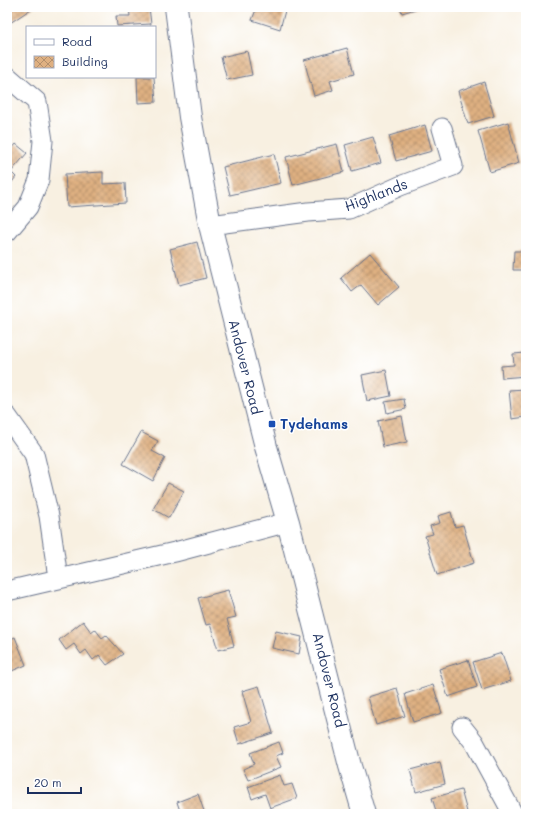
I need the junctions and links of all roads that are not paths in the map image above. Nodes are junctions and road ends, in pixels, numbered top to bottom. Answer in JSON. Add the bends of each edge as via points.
{"nodes":[{"id":1,"x":176,"y":7,"type":"edge"},
{"id":2,"x":7,"y":76,"type":"edge"},
{"id":3,"x":442,"y":128,"type":"dead end"},
{"id":4,"x":210,"y":225,"type":"junction"},
{"id":5,"x":7,"y":232,"type":"edge"},
{"id":6,"x":7,"y":416,"type":"edge"},
{"id":7,"x":288,"y":522,"type":"junction"},
{"id":8,"x":58,"y":578,"type":"junction"},
{"id":9,"x":7,"y":591,"type":"edge"},
{"id":10,"x":462,"y":727,"type":"dead end"},
{"id":11,"x":364,"y":814,"type":"edge"},
{"id":12,"x":513,"y":814,"type":"edge"}],
"edges":[{"from":1,"to":4,"type":"main road","name":"Andover Road","via":[[190,117]]},
{"from":2,"to":5,"type":"street","via":[[37,102],[43,141],[39,180],[28,207]]},
{"from":3,"to":4,"type":"street","name":"Highlands","via":[[453,166],[349,209]]},
{"from":4,"to":7,"type":"main road","name":"Andover Road","via":[[266,447]]},
{"from":6,"to":8,"type":"street","via":[[34,454],[49,516]]},
{"from":7,"to":8,"type":"street","via":[[175,552]]},
{"from":7,"to":11,"type":"main road","name":"Andover Road"},
{"from":8,"to":9,"type":"street"},
{"from":10,"to":12,"type":"street","via":[[474,742]]}]}
